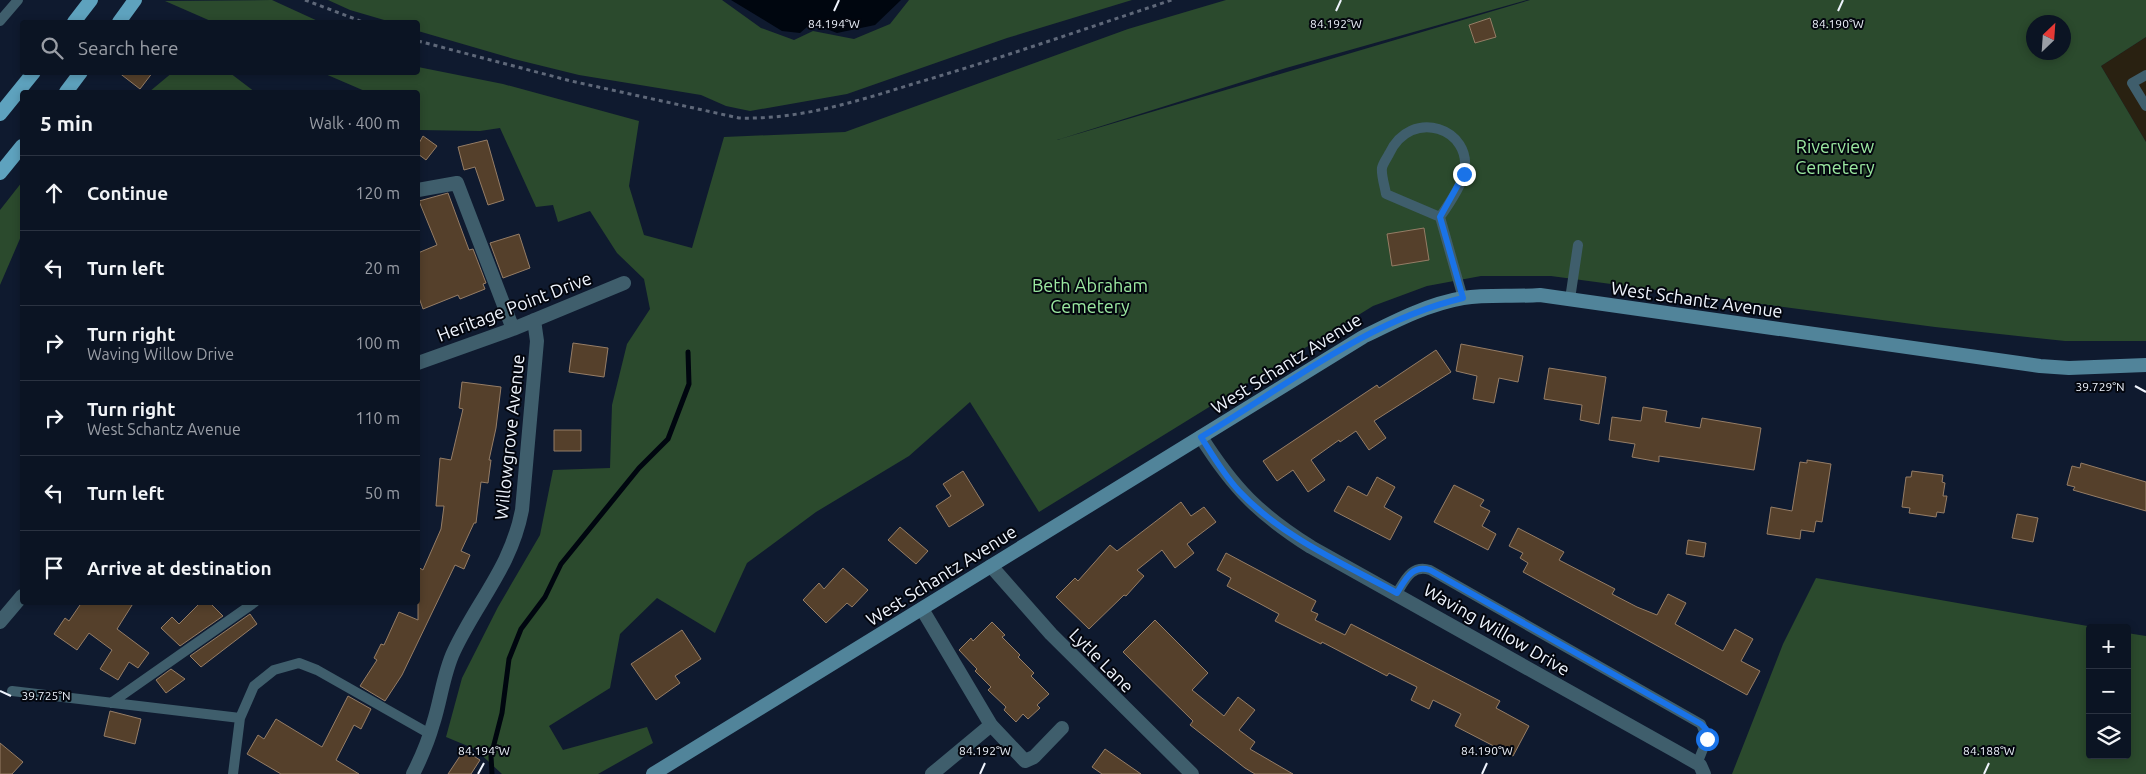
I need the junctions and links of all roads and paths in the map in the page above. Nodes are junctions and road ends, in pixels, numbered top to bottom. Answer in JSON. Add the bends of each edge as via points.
{"nodes":[{"id":1,"x":18,"y":0,"type":"edge"},
{"id":2,"x":91,"y":0,"type":"edge"},
{"id":3,"x":136,"y":0,"type":"edge"},
{"id":4,"x":305,"y":0,"type":"edge"},
{"id":5,"x":1172,"y":0,"type":"edge"},
{"id":6,"x":76,"y":20,"type":"edge"},
{"id":7,"x":121,"y":20,"type":"edge"},
{"id":8,"x":358,"y":20,"type":"edge"},
{"id":9,"x":0,"y":21,"type":"edge"},
{"id":10,"x":420,"y":42,"type":"edge"},
{"id":11,"x":2146,"y":74,"type":"edge"},
{"id":12,"x":32,"y":75,"type":"edge"},
{"id":13,"x":79,"y":75,"type":"edge"},
{"id":14,"x":68,"y":90,"type":"edge"},
{"id":15,"x":2146,"y":106,"type":"edge"},
{"id":16,"x":0,"y":114,"type":"edge"},
{"id":17,"x":20,"y":149,"type":"edge"},
{"id":18,"x":0,"y":174,"type":"edge"},
{"id":19,"x":420,"y":190,"type":"edge"},
{"id":20,"x":1440,"y":217,"type":"junction"},
{"id":21,"x":1578,"y":245,"type":"dead end"},
{"id":22,"x":624,"y":283,"type":"dead end"},
{"id":23,"x":1463,"y":298,"type":"junction"},
{"id":24,"x":1570,"y":299,"type":"junction"},
{"id":25,"x":534,"y":320,"type":"junction"},
{"id":26,"x":513,"y":329,"type":"junction"},
{"id":27,"x":420,"y":362,"type":"edge"},
{"id":28,"x":2146,"y":365,"type":"edge"},
{"id":29,"x":1201,"y":437,"type":"junction"},
{"id":30,"x":991,"y":566,"type":"junction"},
{"id":31,"x":1397,"y":593,"type":"junction"},
{"id":32,"x":20,"y":598,"type":"edge"},
{"id":33,"x":251,"y":605,"type":"edge"},
{"id":34,"x":922,"y":609,"type":"junction"},
{"id":35,"x":0,"y":622,"type":"edge"},
{"id":36,"x":12,"y":691,"type":"dead end"},
{"id":37,"x":111,"y":702,"type":"junction"},
{"id":38,"x":240,"y":718,"type":"junction"},
{"id":39,"x":991,"y":725,"type":"junction"},
{"id":40,"x":1062,"y":728,"type":"dead end"},
{"id":41,"x":430,"y":734,"type":"junction"},
{"id":42,"x":1700,"y":769,"type":"edge"},
{"id":43,"x":233,"y":774,"type":"edge"},
{"id":44,"x":413,"y":774,"type":"edge"},
{"id":45,"x":653,"y":774,"type":"edge"},
{"id":46,"x":932,"y":774,"type":"edge"},
{"id":47,"x":1192,"y":774,"type":"edge"}],
"edges":[{"from":1,"to":9,"type":"lane"},
{"from":2,"to":6,"type":"main road"},
{"from":3,"to":7,"type":"main road"},
{"from":4,"to":8,"type":"path"},
{"from":5,"to":10,"type":"path","via":[[841,106],[766,119],[738,118],[571,81]]},
{"from":11,"to":15,"type":"lane","via":[[2132,83]]},
{"from":12,"to":16,"type":"main road"},
{"from":13,"to":14,"type":"main road"},
{"from":17,"to":18,"type":"main road"},
{"from":19,"to":26,"type":"street","via":[[457,184]]},
{"from":20,"to":20,"type":"lane","via":[[1386,194],[1382,168],[1394,142],[1415,127],[1436,127],[1447,132],[1463,150],[1464,174]]},
{"from":20,"to":23,"type":"lane"},
{"from":21,"to":24,"type":"lane"},
{"from":22,"to":25,"type":"street","name":"Heritage Point Drive"},
{"from":23,"to":24,"type":"main road","name":"West Schantz Avenue","via":[[1540,295]]},
{"from":23,"to":29,"type":"main road","name":"West Schantz Avenue","via":[[1402,317],[1363,337]]},
{"from":24,"to":28,"type":"main road","name":"West Schantz Avenue","via":[[2040,366]]},
{"from":25,"to":26,"type":"street","name":"Heritage Point Drive"},
{"from":25,"to":41,"type":"street","name":"Willowgrove Avenue","via":[[536,350],[518,530],[512,550],[454,651]]},
{"from":26,"to":27,"type":"street","name":"Heritage Point Drive"},
{"from":29,"to":30,"type":"main road","name":"West Schantz Avenue"},
{"from":29,"to":31,"type":"street","name":"Waving Willow Drive","via":[[1222,471],[1271,521],[1311,547]]},
{"from":30,"to":34,"type":"main road","name":"West Schantz Avenue"},
{"from":30,"to":47,"type":"street","name":"Lytle Lane","via":[[1050,634]]},
{"from":31,"to":42,"type":"street","name":"Waving Willow Drive"},
{"from":31,"to":42,"type":"lane","via":[[1409,574],[1415,570],[1430,570],[1640,687],[1706,729]]},
{"from":32,"to":35,"type":"street"},
{"from":33,"to":37,"type":"lane"},
{"from":34,"to":39,"type":"street"},
{"from":34,"to":45,"type":"main road","name":"West Schantz Avenue"},
{"from":36,"to":37,"type":"lane"},
{"from":37,"to":38,"type":"lane"},
{"from":38,"to":41,"type":"lane","via":[[254,686],[274,670],[298,664],[317,670]]},
{"from":38,"to":43,"type":"lane"},
{"from":39,"to":40,"type":"street","via":[[1025,761],[1034,757]]},
{"from":39,"to":46,"type":"street"},
{"from":41,"to":44,"type":"street","name":"Willowgrove Avenue"}]}
